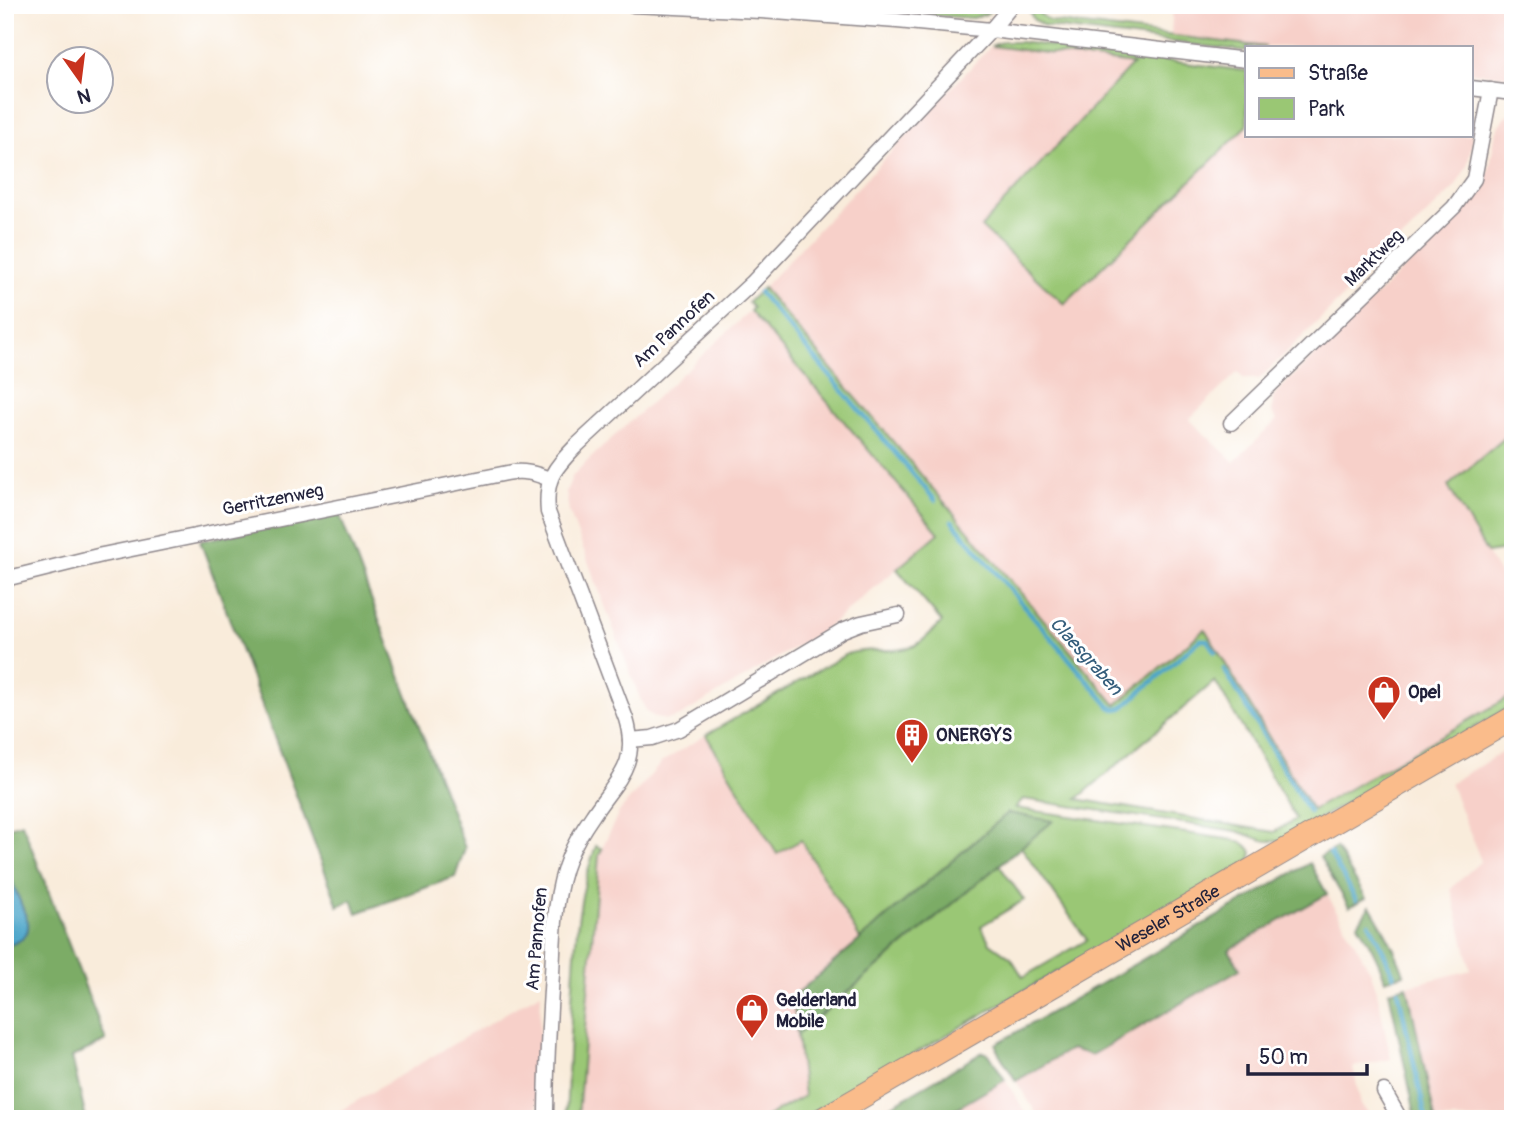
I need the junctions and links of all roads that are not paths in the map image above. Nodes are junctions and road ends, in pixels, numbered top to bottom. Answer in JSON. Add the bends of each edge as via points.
{"nodes":[{"id":1,"x":633,"y":5,"type":"edge"},
{"id":2,"x":1012,"y":5,"type":"edge"},
{"id":3,"x":991,"y":30,"type":"junction"},
{"id":4,"x":1245,"y":60,"type":"edge"},
{"id":5,"x":1472,"y":88,"type":"edge"},
{"id":6,"x":1491,"y":90,"type":"junction"},
{"id":7,"x":1513,"y":93,"type":"edge"},
{"id":8,"x":1231,"y":423,"type":"dead end"},
{"id":9,"x":550,"y":479,"type":"junction"},
{"id":10,"x":5,"y":579,"type":"edge"},
{"id":11,"x":898,"y":615,"type":"dead end"},
{"id":12,"x":1513,"y":718,"type":"edge"},
{"id":13,"x":630,"y":740,"type":"junction"},
{"id":14,"x":1384,"y":1091,"type":"dead end"},
{"id":15,"x":546,"y":1119,"type":"edge"},
{"id":16,"x":823,"y":1119,"type":"edge"},
{"id":17,"x":1400,"y":1119,"type":"edge"}],
"edges":[{"from":1,"to":3,"type":"street"},
{"from":2,"to":3,"type":"street","name":"Am Pannofen"},
{"from":3,"to":4,"type":"street"},
{"from":3,"to":9,"type":"street","name":"Am Pannofen","via":[[752,283],[575,447]]},
{"from":5,"to":6,"type":"street"},
{"from":6,"to":7,"type":"street"},
{"from":6,"to":8,"type":"street","name":"Marktweg","via":[[1474,179],[1454,206]]},
{"from":9,"to":10,"type":"street","name":"Gerritzenweg","via":[[536,473],[507,472]]},
{"from":9,"to":13,"type":"street","name":"Am Pannofen","via":[[548,512]]},
{"from":11,"to":13,"type":"street","via":[[843,630],[679,729]]},
{"from":12,"to":16,"type":"main road","name":"Weseler Straße"},
{"from":13,"to":15,"type":"street","name":"Am Pannofen","via":[[626,767],[580,835],[558,896]]},
{"from":14,"to":17,"type":"street"}]}
